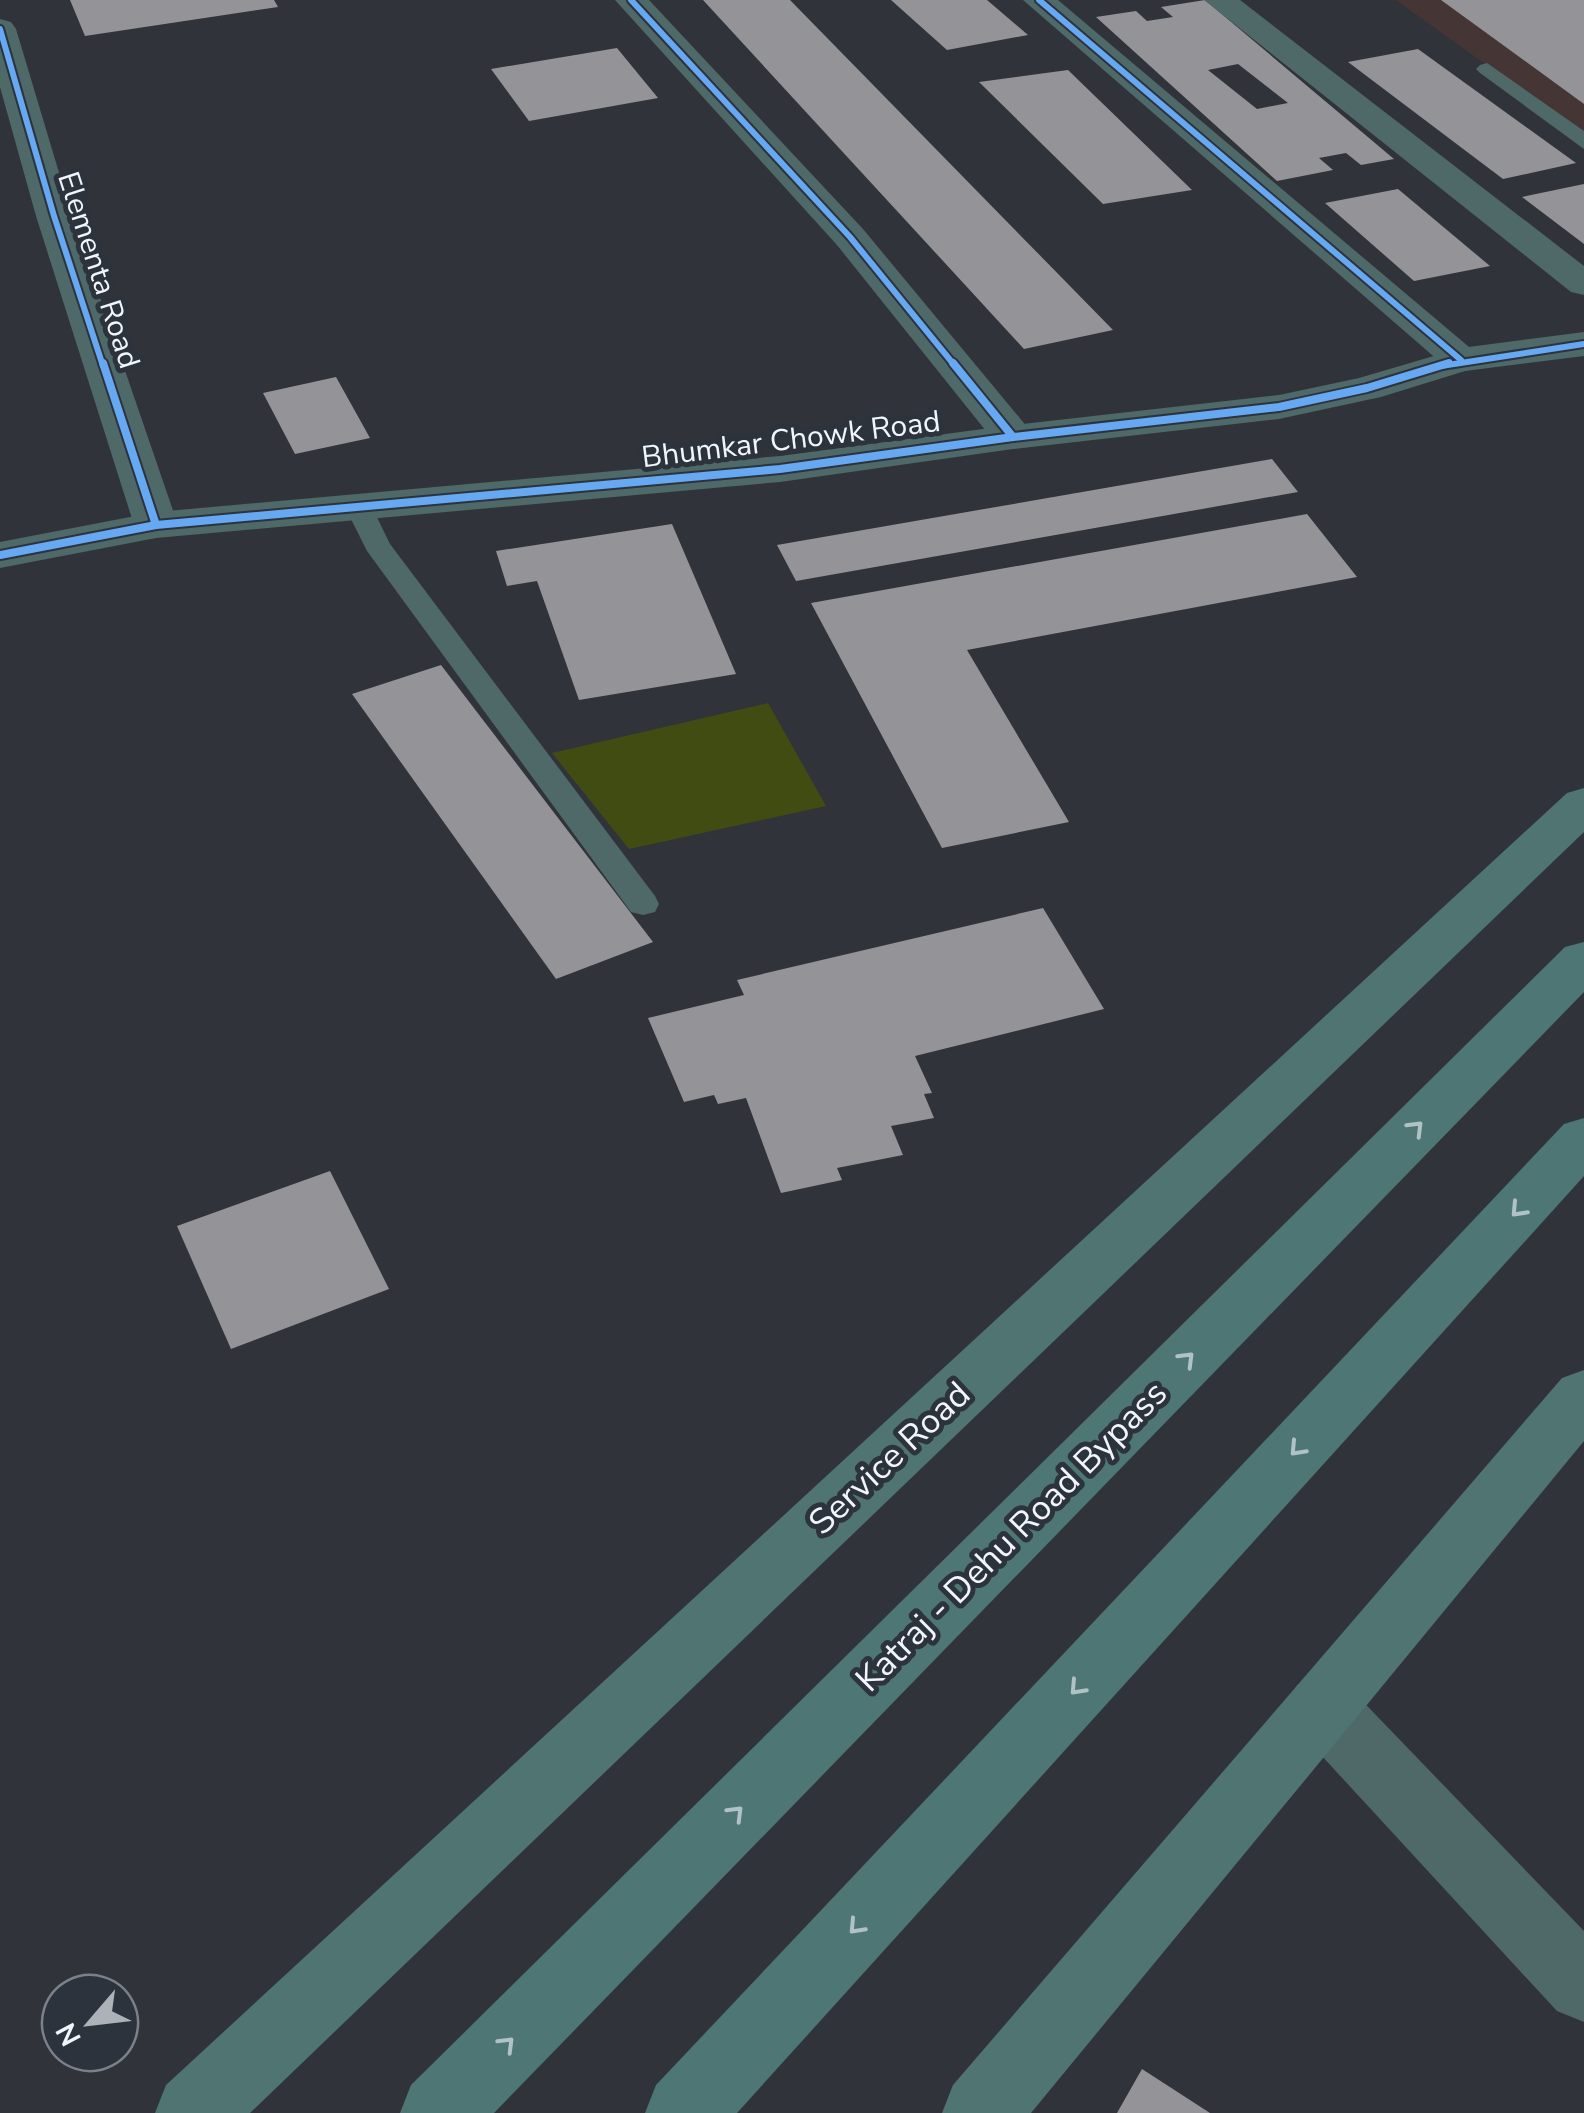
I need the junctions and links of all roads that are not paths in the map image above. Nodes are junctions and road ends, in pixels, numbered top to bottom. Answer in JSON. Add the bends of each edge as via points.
{"nodes":[{"id":1,"x":631,"y":0,"type":"edge"},
{"id":2,"x":1039,"y":0,"type":"edge"},
{"id":3,"x":1220,"y":0,"type":"edge"},
{"id":4,"x":0,"y":30,"type":"edge"},
{"id":5,"x":1487,"y":69,"type":"dead end"},
{"id":6,"x":1584,"y":142,"type":"edge"},
{"id":7,"x":14,"y":212,"type":"dead end"},
{"id":8,"x":1584,"y":284,"type":"edge"},
{"id":9,"x":1584,"y":344,"type":"edge"},
{"id":10,"x":82,"y":359,"type":"junction"},
{"id":11,"x":1461,"y":360,"type":"junction"},
{"id":12,"x":1584,"y":366,"type":"edge"},
{"id":13,"x":1367,"y":388,"type":"junction"},
{"id":14,"x":82,"y":419,"type":"dead end"},
{"id":15,"x":1013,"y":437,"type":"junction"},
{"id":16,"x":359,"y":506,"type":"junction"},
{"id":17,"x":127,"y":517,"type":"junction"},
{"id":18,"x":0,"y":556,"type":"edge"},
{"id":19,"x":1584,"y":804,"type":"edge"},
{"id":20,"x":643,"y":904,"type":"dead end"},
{"id":21,"x":1584,"y":960,"type":"edge"},
{"id":22,"x":1584,"y":1139,"type":"edge"},
{"id":23,"x":1584,"y":1396,"type":"edge"},
{"id":24,"x":1322,"y":1707,"type":"junction"},
{"id":25,"x":1584,"y":1985,"type":"edge"},
{"id":26,"x":194,"y":2113,"type":"edge"},
{"id":27,"x":439,"y":2113,"type":"edge"},
{"id":28,"x":684,"y":2113,"type":"edge"},
{"id":29,"x":981,"y":2113,"type":"edge"}],
"edges":[{"from":1,"to":15,"type":"street","via":[[850,237]]},
{"from":2,"to":11,"type":"street"},
{"from":3,"to":8,"type":"street"},
{"from":4,"to":10,"type":"street","name":"Elementa Road","via":[[54,216]]},
{"from":5,"to":6,"type":"lane"},
{"from":7,"to":10,"type":"street","name":"Elementa Road"},
{"from":9,"to":11,"type":"street","name":"Bhumkar Chowk Road"},
{"from":10,"to":14,"type":"street","name":"Elementa Road"},
{"from":10,"to":17,"type":"street","name":"Elementa Road"},
{"from":11,"to":13,"type":"street","name":"Bhumkar Chowk Road"},
{"from":12,"to":13,"type":"street","name":"Bhumkar Chowk Road","via":[[1478,382]]},
{"from":13,"to":15,"type":"street","name":"Bhumkar Chowk Road","via":[[1279,408]]},
{"from":15,"to":16,"type":"street","name":"Bhumkar Chowk Road","via":[[780,470]]},
{"from":16,"to":17,"type":"street","name":"Bhumkar Chowk Road"},
{"from":16,"to":20,"type":"lane","via":[[377,546]]},
{"from":17,"to":18,"type":"street","name":"Bhumkar Chowk Road"},
{"from":19,"to":26,"type":"main road","name":"Service Road"},
{"from":27,"to":21,"type":"highway","name":"Katraj - Dehu Road Bypass","one_way":true},
{"from":22,"to":28,"type":"highway","one_way":true},
{"from":23,"to":24,"type":"main road"},
{"from":24,"to":25,"type":"street"},
{"from":24,"to":29,"type":"main road"}]}
